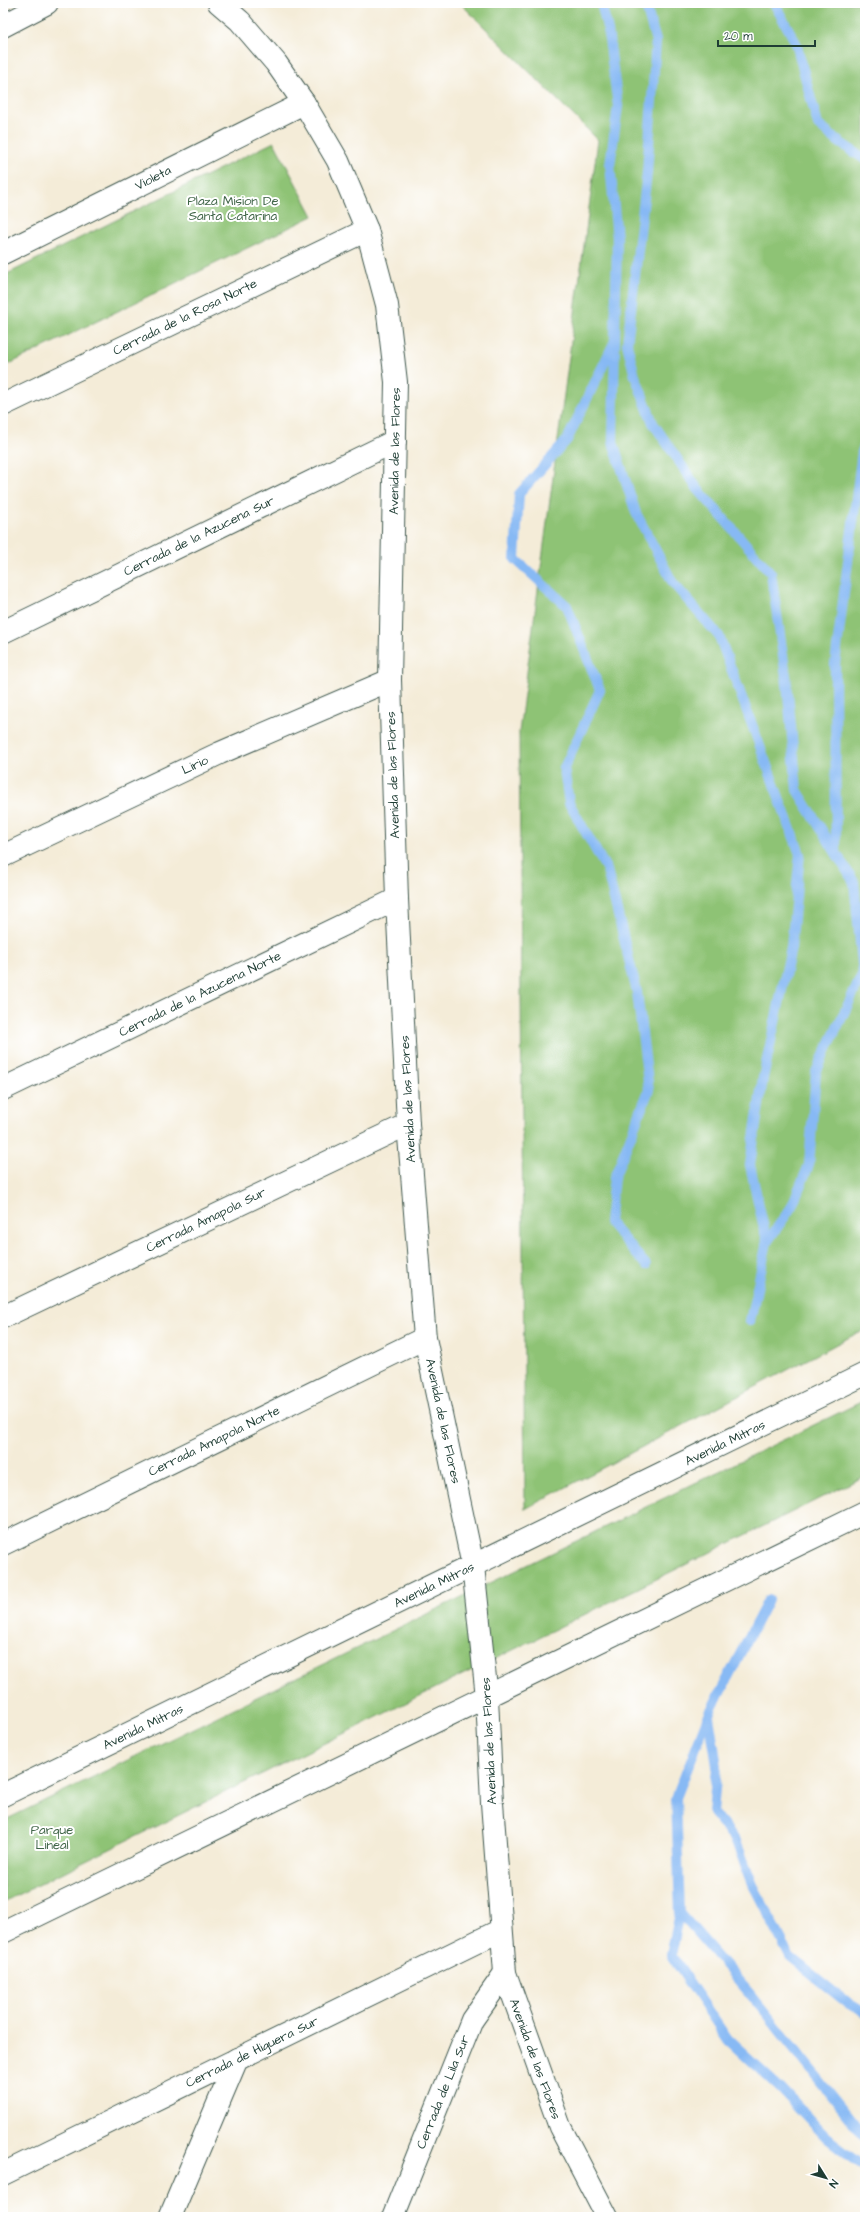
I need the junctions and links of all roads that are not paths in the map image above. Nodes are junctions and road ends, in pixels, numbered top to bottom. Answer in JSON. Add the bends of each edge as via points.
{"nodes":[{"id":1,"x":47,"y":3,"type":"edge"},
{"id":2,"x":219,"y":3,"type":"edge"},
{"id":3,"x":3,"y":26,"type":"edge"},
{"id":4,"x":304,"y":103,"type":"junction"},
{"id":5,"x":367,"y":230,"type":"junction"},
{"id":6,"x":3,"y":253,"type":"edge"},
{"id":7,"x":3,"y":405,"type":"edge"},
{"id":8,"x":395,"y":441,"type":"junction"},
{"id":9,"x":3,"y":632,"type":"edge"},
{"id":10,"x":390,"y":680,"type":"junction"},
{"id":11,"x":3,"y":856,"type":"edge"},
{"id":12,"x":397,"y":899,"type":"junction"},
{"id":13,"x":3,"y":1089,"type":"edge"},
{"id":14,"x":408,"y":1124,"type":"junction"},
{"id":15,"x":3,"y":1317,"type":"edge"},
{"id":16,"x":425,"y":1338,"type":"junction"},
{"id":17,"x":865,"y":1374,"type":"edge"},
{"id":18,"x":865,"y":1512,"type":"edge"},
{"id":19,"x":3,"y":1544,"type":"edge"},
{"id":20,"x":473,"y":1566,"type":"junction"},
{"id":21,"x":487,"y":1697,"type":"junction"},
{"id":22,"x":3,"y":1795,"type":"edge"},
{"id":23,"x":501,"y":1930,"type":"junction"},
{"id":24,"x":3,"y":1932,"type":"edge"},
{"id":25,"x":505,"y":1973,"type":"junction"},
{"id":26,"x":237,"y":2059,"type":"junction"},
{"id":27,"x":3,"y":2174,"type":"edge"},
{"id":28,"x":170,"y":2217,"type":"edge"},
{"id":29,"x":392,"y":2217,"type":"edge"},
{"id":30,"x":607,"y":2217,"type":"edge"}],
"edges":[{"from":1,"to":3,"type":"street"},
{"from":2,"to":4,"type":"street","name":"Avenida de las Flores","via":[[240,21],[276,63]]},
{"from":4,"to":5,"type":"street","name":"Avenida de las Flores","via":[[338,161]]},
{"from":4,"to":6,"type":"street","name":"Violeta"},
{"from":5,"to":7,"type":"street","name":"Cerrada de la Rosa Norte"},
{"from":5,"to":8,"type":"street","name":"Avenida de las Flores","via":[[387,305],[396,382]]},
{"from":8,"to":9,"type":"street","name":"Cerrada de la Azucena Sur"},
{"from":8,"to":10,"type":"street","name":"Avenida de las Flores"},
{"from":10,"to":11,"type":"street","name":"Lirio","via":[[220,753]]},
{"from":10,"to":12,"type":"street","name":"Avenida de las Flores"},
{"from":12,"to":13,"type":"street","name":"Cerrada de la Azucena Norte"},
{"from":12,"to":14,"type":"street","name":"Avenida de las Flores"},
{"from":14,"to":15,"type":"street","name":"Cerrada Amapola Sur"},
{"from":14,"to":16,"type":"street","name":"Avenida de las Flores"},
{"from":16,"to":19,"type":"street","name":"Cerrada Amapola Norte"},
{"from":16,"to":20,"type":"street","name":"Avenida de las Flores"},
{"from":17,"to":20,"type":"street","name":"Avenida Mitras"},
{"from":18,"to":21,"type":"street"},
{"from":20,"to":21,"type":"street","name":"Avenida de las Flores"},
{"from":20,"to":22,"type":"street","name":"Avenida Mitras"},
{"from":21,"to":23,"type":"street","name":"Avenida de las Flores"},
{"from":21,"to":24,"type":"street"},
{"from":23,"to":25,"type":"street","name":"Avenida de las Flores"},
{"from":23,"to":26,"type":"street","name":"Cerrada de Higuera Sur"},
{"from":25,"to":29,"type":"street","name":"Cerrada de Lila Sur","via":[[472,2020]]},
{"from":25,"to":30,"type":"street","name":"Avenida de las Flores","via":[[560,2127]]},
{"from":26,"to":27,"type":"street","name":"Cerrada de Higuera Sur"},
{"from":26,"to":28,"type":"street"}]}
